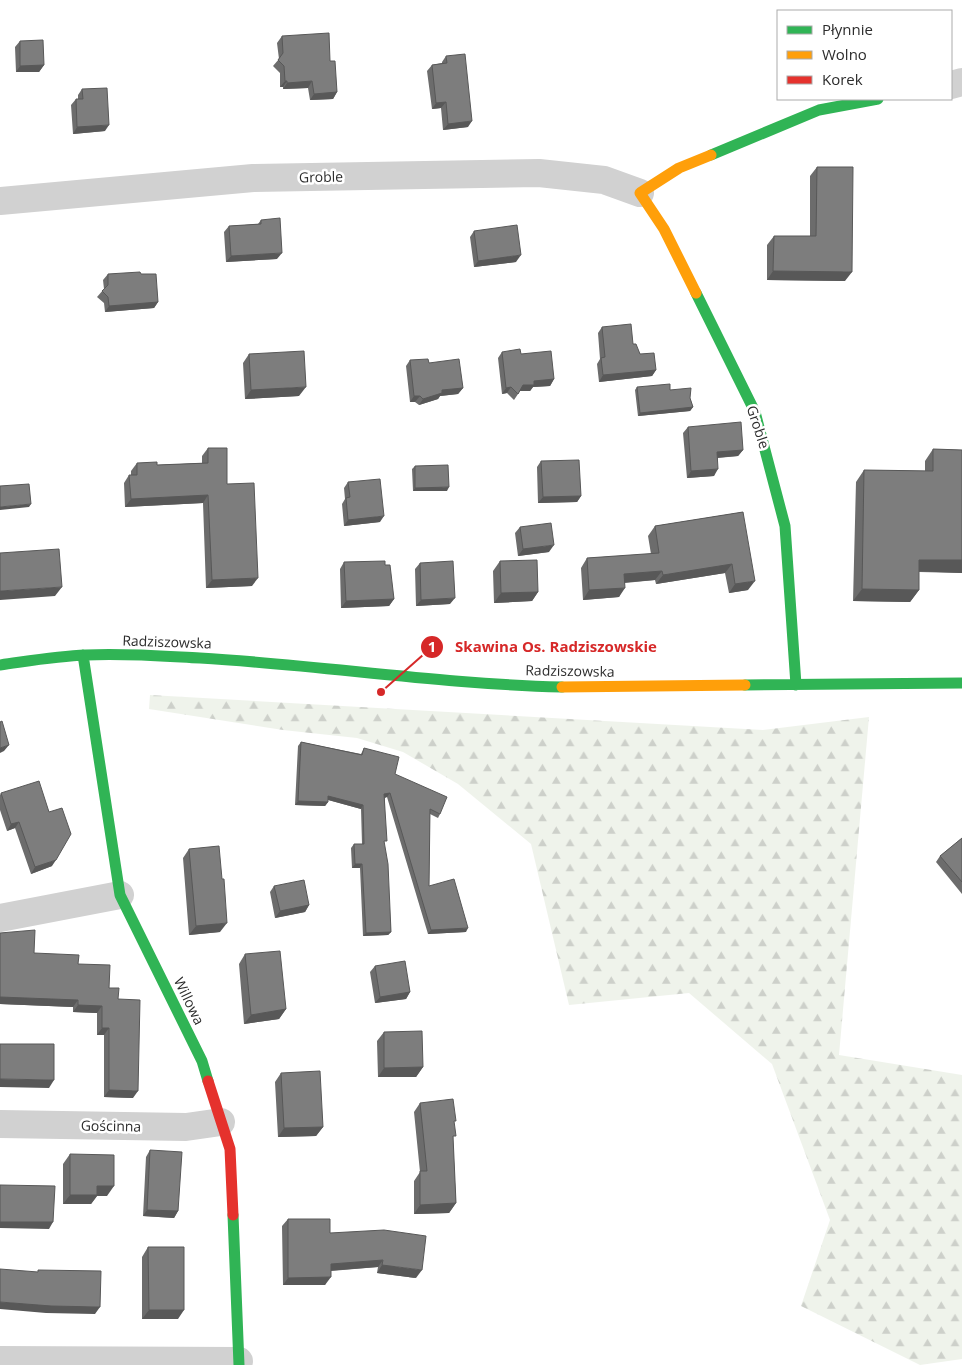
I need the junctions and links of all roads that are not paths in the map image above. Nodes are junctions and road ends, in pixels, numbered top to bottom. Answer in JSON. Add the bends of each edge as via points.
{"nodes":[{"id":1,"x":873,"y":100,"type":"edge"},
{"id":2,"x":640,"y":193,"type":"junction"},
{"id":3,"x":0,"y":201,"type":"edge"},
{"id":4,"x":84,"y":655,"type":"junction"},
{"id":5,"x":0,"y":665,"type":"edge"},
{"id":6,"x":962,"y":683,"type":"edge"},
{"id":7,"x":796,"y":685,"type":"junction"},
{"id":8,"x":120,"y":895,"type":"junction"},
{"id":9,"x":0,"y":918,"type":"edge"},
{"id":10,"x":221,"y":1122,"type":"junction"},
{"id":11,"x":0,"y":1124,"type":"edge"},
{"id":12,"x":0,"y":1360,"type":"edge"},
{"id":13,"x":239,"y":1363,"type":"edge"}],
"edges":[{"from":1,"to":2,"type":"street","via":[[819,110],[679,168]]},
{"from":2,"to":3,"type":"street","name":"Groble","via":[[604,180],[538,172],[253,178]]},
{"from":2,"to":7,"type":"street","name":"Groble","via":[[664,229],[755,412],[785,526]]},
{"from":4,"to":5,"type":"street","name":"Radziszowska"},
{"from":4,"to":7,"type":"street","name":"Radziszowska","via":[[145,654],[279,663],[501,685]]},
{"from":4,"to":8,"type":"street","name":"Willowa"},
{"from":6,"to":7,"type":"street","name":"Radziszowska"},
{"from":8,"to":9,"type":"street"},
{"from":8,"to":10,"type":"street","name":"Willowa","via":[[202,1060]]},
{"from":10,"to":11,"type":"street","name":"Gościnna","via":[[186,1128]]},
{"from":10,"to":13,"type":"street","name":"Willowa","via":[[230,1149]]},
{"from":12,"to":13,"type":"street"}]}
